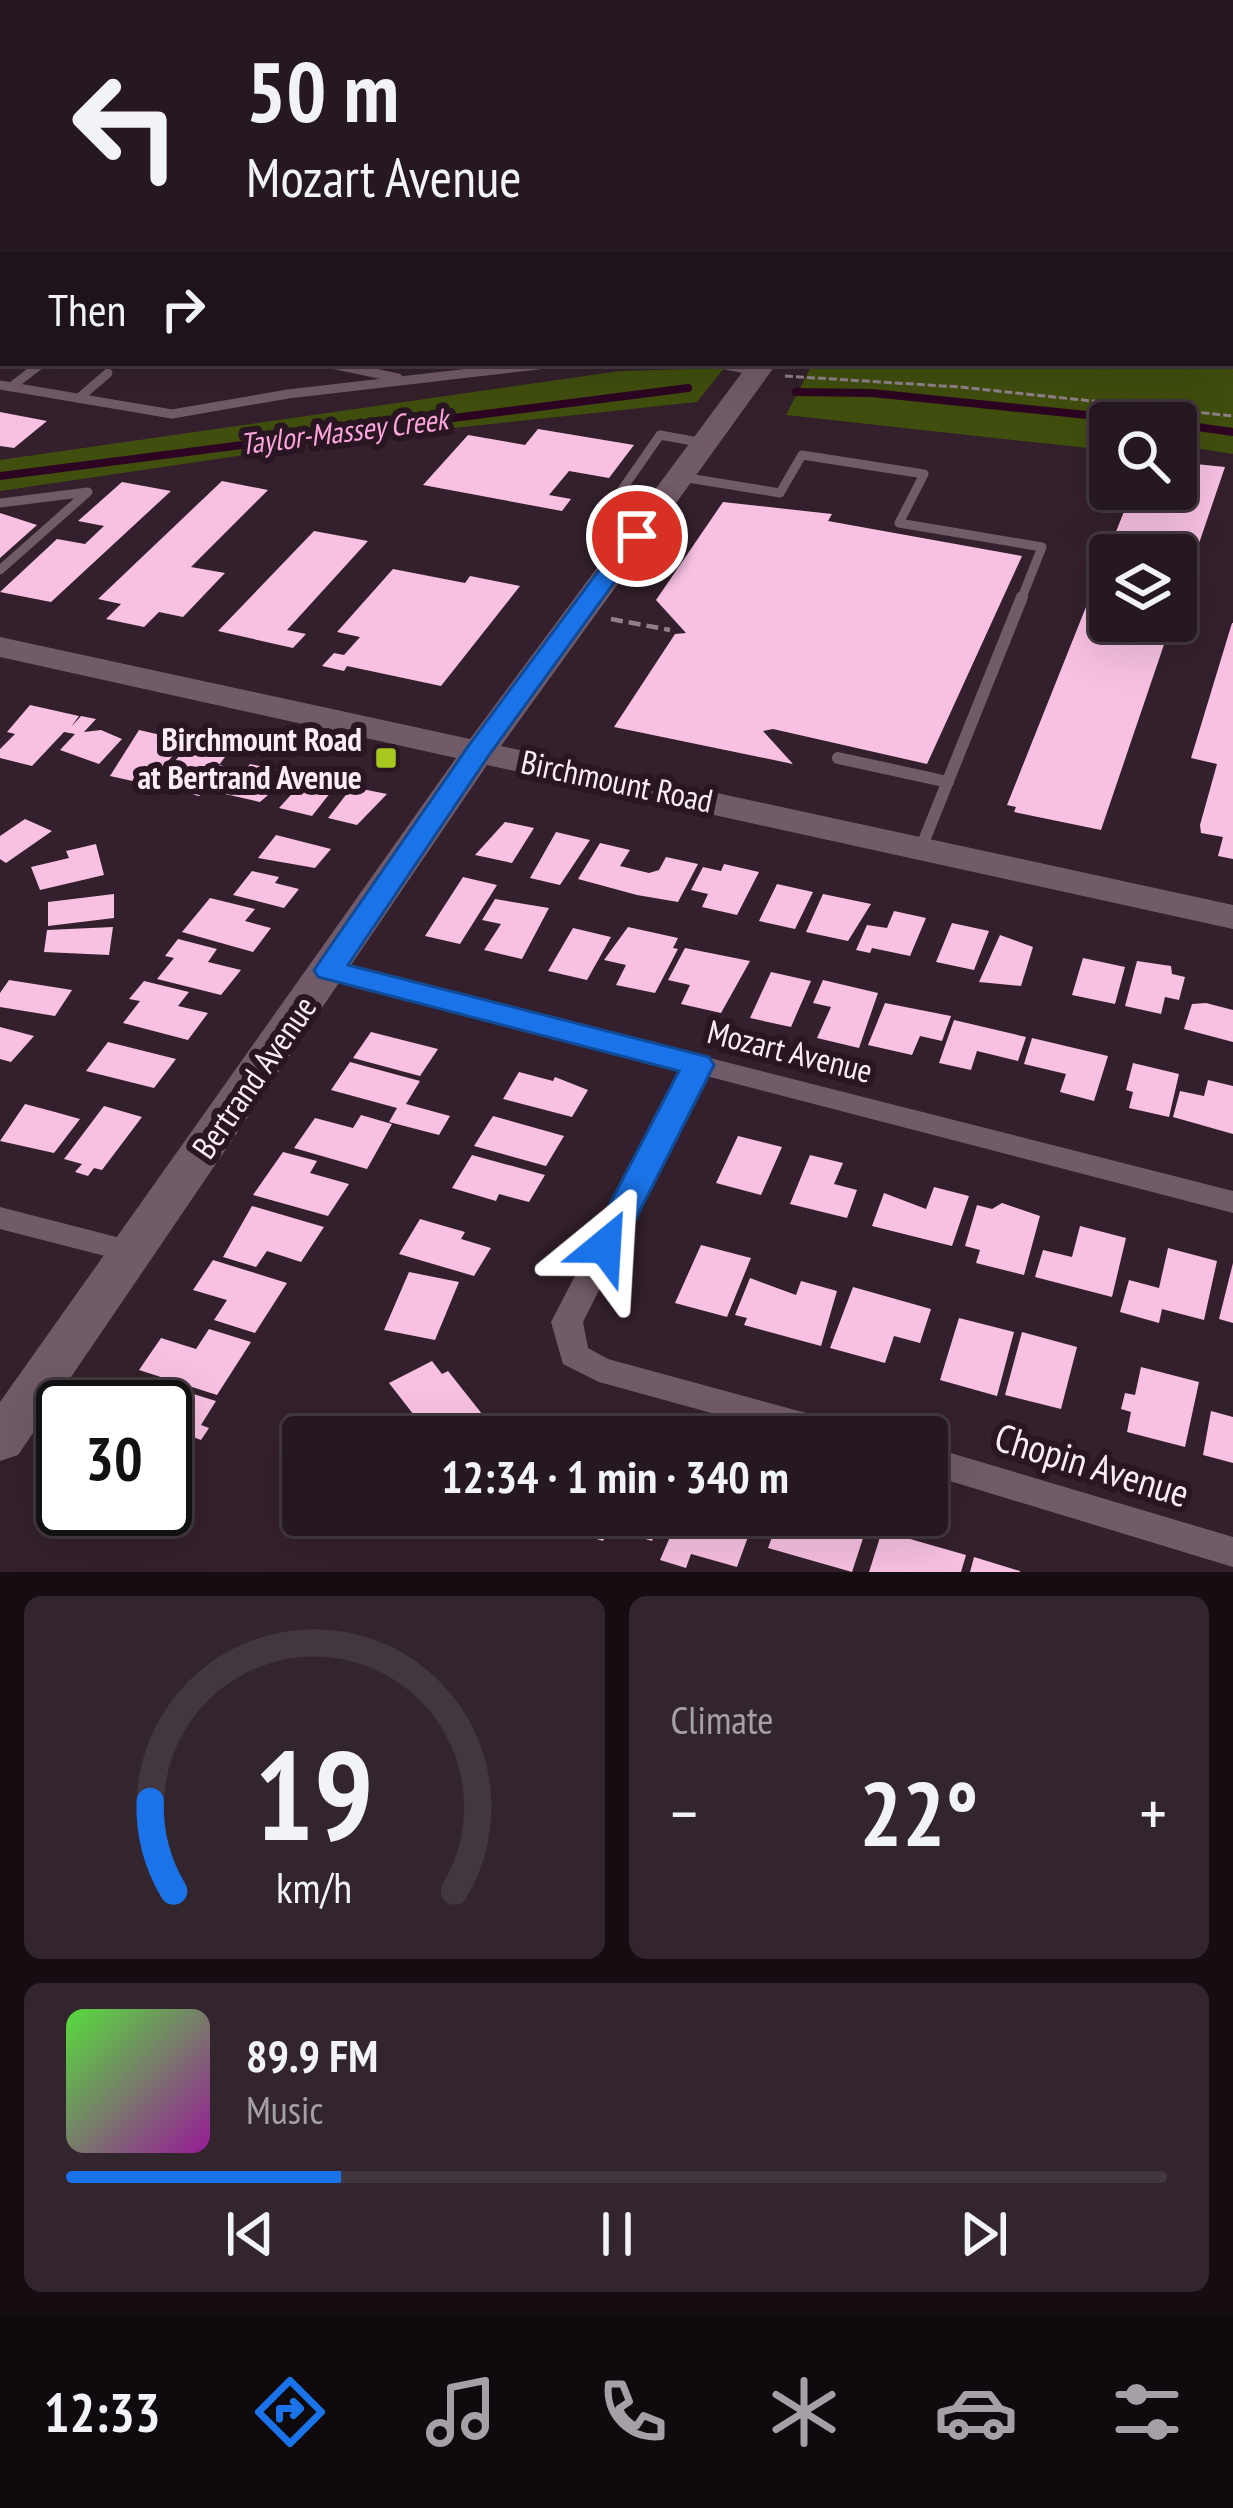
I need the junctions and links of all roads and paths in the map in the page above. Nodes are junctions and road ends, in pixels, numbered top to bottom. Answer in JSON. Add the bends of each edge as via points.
{"nodes":[{"id":1,"x":37,"y":366,"type":"edge"},
{"id":2,"x":340,"y":366,"type":"edge"},
{"id":3,"x":510,"y":366,"type":"edge"},
{"id":4,"x":760,"y":367,"type":"edge"},
{"id":5,"x":108,"y":373,"type":"dead end"},
{"id":6,"x":405,"y":381,"type":"junction"},
{"id":7,"x":6,"y":386,"type":"edge"},
{"id":8,"x":79,"y":398,"type":"junction"},
{"id":9,"x":1233,"y":416,"type":"edge"},
{"id":10,"x":705,"y":443,"type":"junction"},
{"id":11,"x":673,"y":488,"type":"junction"},
{"id":12,"x":0,"y":503,"type":"edge"},
{"id":13,"x":0,"y":570,"type":"edge"},
{"id":14,"x":580,"y":613,"type":"junction"},
{"id":15,"x":670,"y":631,"type":"dead end"},
{"id":16,"x":0,"y":647,"type":"edge"},
{"id":17,"x":478,"y":751,"type":"junction"},
{"id":18,"x":838,"y":758,"type":"dead end"},
{"id":19,"x":948,"y":782,"type":"junction"},
{"id":20,"x":921,"y":848,"type":"junction"},
{"id":21,"x":1233,"y":917,"type":"edge"},
{"id":22,"x":329,"y":970,"type":"junction"},
{"id":23,"x":698,"y":1065,"type":"junction"},
{"id":24,"x":1233,"y":1202,"type":"edge"},
{"id":25,"x":0,"y":1217,"type":"edge"},
{"id":26,"x":132,"y":1252,"type":"junction"},
{"id":27,"x":769,"y":1416,"type":"edge"},
{"id":28,"x":0,"y":1441,"type":"edge"},
{"id":29,"x":948,"y":1466,"type":"edge"},
{"id":30,"x":1233,"y":1552,"type":"edge"}],
"edges":[{"from":1,"to":7,"type":"lane"},
{"from":2,"to":6,"type":"lane"},
{"from":3,"to":6,"type":"lane"},
{"from":4,"to":9,"type":"path"},
{"from":4,"to":10,"type":"street","name":"Bertrand Avenue"},
{"from":5,"to":8,"type":"lane"},
{"from":6,"to":8,"type":"lane","via":[[172,413]]},
{"from":7,"to":8,"type":"lane"},
{"from":10,"to":11,"type":"street","name":"Bertrand Avenue"},
{"from":10,"to":11,"type":"lane","via":[[660,435],[621,491]]},
{"from":11,"to":14,"type":"street","name":"Bertrand Avenue"},
{"from":11,"to":19,"type":"lane","via":[[780,493],[802,454],[924,474],[899,524],[1042,547]]},
{"from":12,"to":13,"type":"lane","via":[[88,491]]},
{"from":14,"to":15,"type":"path"},
{"from":14,"to":17,"type":"street","name":"Bertrand Avenue"},
{"from":16,"to":17,"type":"street","name":"Birchmount Road"},
{"from":17,"to":20,"type":"street","name":"Birchmount Road"},
{"from":17,"to":22,"type":"street","name":"Bertrand Avenue"},
{"from":18,"to":19,"type":"lane"},
{"from":19,"to":20,"type":"lane"},
{"from":20,"to":21,"type":"street","name":"Birchmount Road"},
{"from":22,"to":23,"type":"street","name":"Mozart Avenue"},
{"from":22,"to":26,"type":"street","name":"Bertrand Avenue"},
{"from":23,"to":24,"type":"street","name":"Mozart Avenue"},
{"from":23,"to":27,"type":"street","via":[[567,1322],[574,1355],[599,1370]]},
{"from":25,"to":26,"type":"street"},
{"from":26,"to":28,"type":"street","name":"Bertrand Avenue"},
{"from":29,"to":30,"type":"street","name":"Chopin Avenue"}]}
